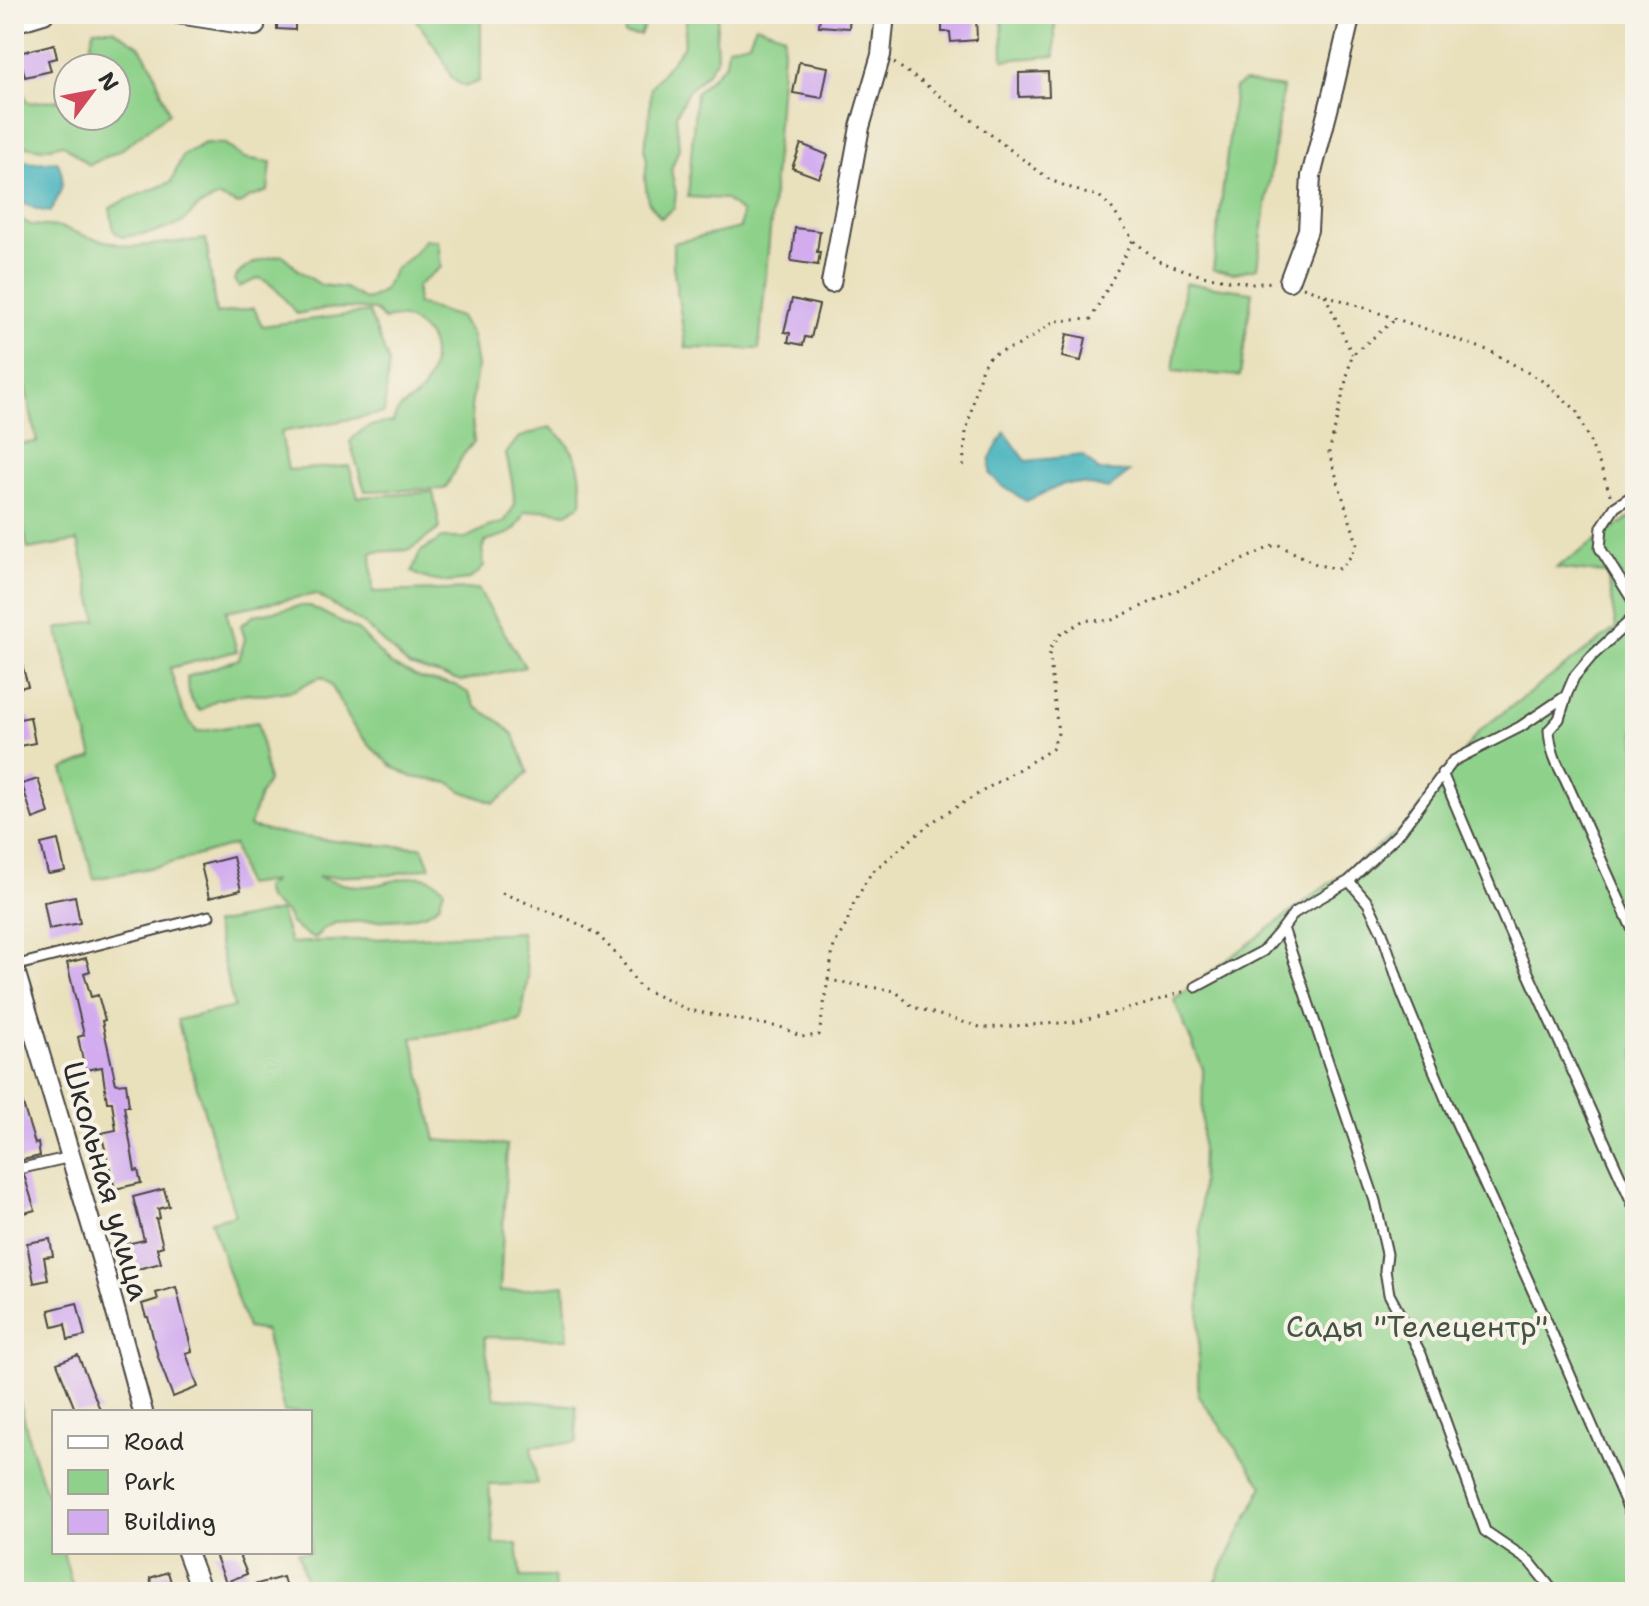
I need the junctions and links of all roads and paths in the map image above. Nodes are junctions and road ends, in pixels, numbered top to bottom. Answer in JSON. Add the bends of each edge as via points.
{"nodes":[{"id":1,"x":44,"y":14,"type":"edge"},
{"id":2,"x":178,"y":14,"type":"edge"},
{"id":3,"x":885,"y":14,"type":"edge"},
{"id":4,"x":1351,"y":14,"type":"edge"},
{"id":5,"x":14,"y":23,"type":"edge"},
{"id":6,"x":255,"y":26,"type":"dead end"},
{"id":7,"x":881,"y":55,"type":"junction"},
{"id":8,"x":1133,"y":240,"type":"junction"},
{"id":9,"x":1289,"y":281,"type":"junction"},
{"id":10,"x":831,"y":283,"type":"dead end"},
{"id":11,"x":1325,"y":295,"type":"junction"},
{"id":12,"x":1397,"y":318,"type":"junction"},
{"id":13,"x":1352,"y":355,"type":"junction"},
{"id":14,"x":963,"y":466,"type":"dead end"},
{"id":15,"x":1635,"y":494,"type":"edge"},
{"id":16,"x":1615,"y":507,"type":"junction"},
{"id":17,"x":1635,"y":604,"type":"edge"},
{"id":18,"x":1635,"y":616,"type":"edge"},
{"id":19,"x":1566,"y":696,"type":"junction"},
{"id":20,"x":1442,"y":773,"type":"junction"},
{"id":21,"x":1349,"y":881,"type":"junction"},
{"id":22,"x":502,"y":893,"type":"dead end"},
{"id":23,"x":209,"y":916,"type":"dead end"},
{"id":24,"x":1283,"y":928,"type":"junction"},
{"id":25,"x":1635,"y":935,"type":"edge"},
{"id":26,"x":14,"y":966,"type":"edge"},
{"id":27,"x":828,"y":980,"type":"junction"},
{"id":28,"x":1196,"y":987,"type":"joint"},
{"id":29,"x":71,"y":1157,"type":"junction"},
{"id":30,"x":14,"y":1170,"type":"edge"},
{"id":31,"x":1635,"y":1209,"type":"edge"},
{"id":32,"x":142,"y":1410,"type":"edge"},
{"id":33,"x":1635,"y":1524,"type":"edge"},
{"id":34,"x":188,"y":1554,"type":"edge"},
{"id":35,"x":202,"y":1592,"type":"edge"},
{"id":36,"x":1554,"y":1592,"type":"edge"}],
"edges":[{"from":1,"to":5,"type":"street"},
{"from":2,"to":6,"type":"street"},
{"from":3,"to":7,"type":"street"},
{"from":4,"to":9,"type":"street","via":[[1311,176],[1308,230]]},
{"from":7,"to":8,"type":"path","via":[[1050,180],[1099,196]]},
{"from":7,"to":10,"type":"street","via":[[860,127]]},
{"from":8,"to":9,"type":"path","via":[[1158,261],[1202,276],[1253,284]]},
{"from":8,"to":14,"type":"path","via":[[1091,319],[1054,321],[1019,345],[991,355],[982,367]]},
{"from":9,"to":11,"type":"path"},
{"from":11,"to":12,"type":"path"},
{"from":11,"to":13,"type":"path"},
{"from":12,"to":13,"type":"path"},
{"from":12,"to":16,"type":"path","via":[[1490,351],[1546,383],[1576,410]]},
{"from":13,"to":27,"type":"path","via":[[1329,453],[1357,543],[1352,555],[1340,569],[1318,565],[1277,544],[1110,621],[1084,620],[1061,634],[1049,650],[1058,733],[1052,749],[932,822],[871,873],[834,945]]},
{"from":15,"to":16,"type":"lane"},
{"from":16,"to":17,"type":"lane","via":[[1602,527],[1600,548]]},
{"from":18,"to":19,"type":"lane","via":[[1591,657]]},
{"from":19,"to":20,"type":"lane","via":[[1453,761]]},
{"from":19,"to":25,"type":"lane","via":[[1559,719],[1549,730],[1550,744]]},
{"from":20,"to":21,"type":"lane","via":[[1399,833]]},
{"from":20,"to":31,"type":"lane"},
{"from":21,"to":24,"type":"lane","via":[[1294,913]]},
{"from":21,"to":33,"type":"lane","via":[[1368,903],[1382,932],[1448,1104]]},
{"from":22,"to":27,"type":"path","via":[[597,934],[640,988],[689,1010],[784,1028],[801,1037],[819,1035]]},
{"from":23,"to":26,"type":"lane"},
{"from":24,"to":28,"type":"lane","via":[[1263,951]]},
{"from":24,"to":36,"type":"lane","via":[[1375,1201],[1389,1294],[1421,1354],[1485,1531],[1529,1561]]},
{"from":26,"to":29,"type":"street","name":"Школьная улица"},
{"from":27,"to":28,"type":"path","via":[[895,991],[913,1007],[983,1028],[1075,1022]]},
{"from":29,"to":30,"type":"lane"},
{"from":29,"to":32,"type":"street","name":"Школьная улица"},
{"from":34,"to":35,"type":"street"}]}
